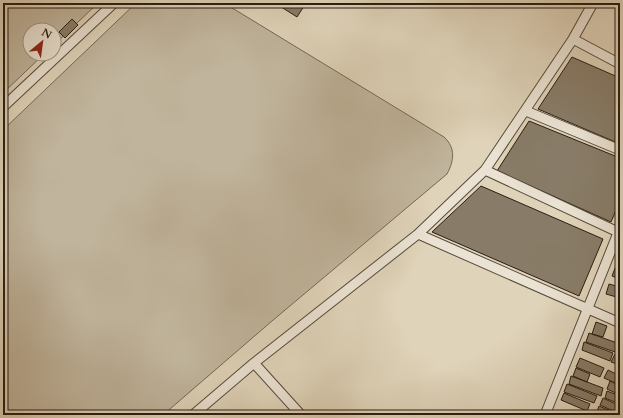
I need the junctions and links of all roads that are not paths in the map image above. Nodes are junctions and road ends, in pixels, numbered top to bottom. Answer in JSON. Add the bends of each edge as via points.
{"nodes":[{"id":1,"x":114,"y":3,"type":"edge"},
{"id":2,"x":593,"y":3,"type":"edge"},
{"id":3,"x":573,"y":39,"type":"junction"},
{"id":4,"x":620,"y":64,"type":"edge"},
{"id":5,"x":3,"y":107,"type":"edge"},
{"id":6,"x":526,"y":111,"type":"junction"},
{"id":7,"x":620,"y":150,"type":"edge"},
{"id":8,"x":485,"y":170,"type":"junction"},
{"id":9,"x":619,"y":230,"type":"edge"},
{"id":10,"x":418,"y":234,"type":"junction"},
{"id":11,"x":587,"y":310,"type":"junction"},
{"id":12,"x":620,"y":323,"type":"edge"},
{"id":13,"x":254,"y":362,"type":"junction"},
{"id":14,"x":196,"y":414,"type":"edge"},
{"id":15,"x":301,"y":415,"type":"edge"},
{"id":16,"x":545,"y":415,"type":"edge"}],
"edges":[{"from":1,"to":5,"type":"street"},
{"from":2,"to":3,"type":"street"},
{"from":3,"to":4,"type":"street"},
{"from":3,"to":6,"type":"street"},
{"from":6,"to":7,"type":"street"},
{"from":6,"to":8,"type":"street"},
{"from":8,"to":9,"type":"street"},
{"from":8,"to":10,"type":"street"},
{"from":9,"to":11,"type":"street"},
{"from":10,"to":11,"type":"street"},
{"from":10,"to":13,"type":"street"},
{"from":11,"to":12,"type":"street"},
{"from":11,"to":16,"type":"street"},
{"from":13,"to":14,"type":"street"},
{"from":13,"to":15,"type":"street"}]}
